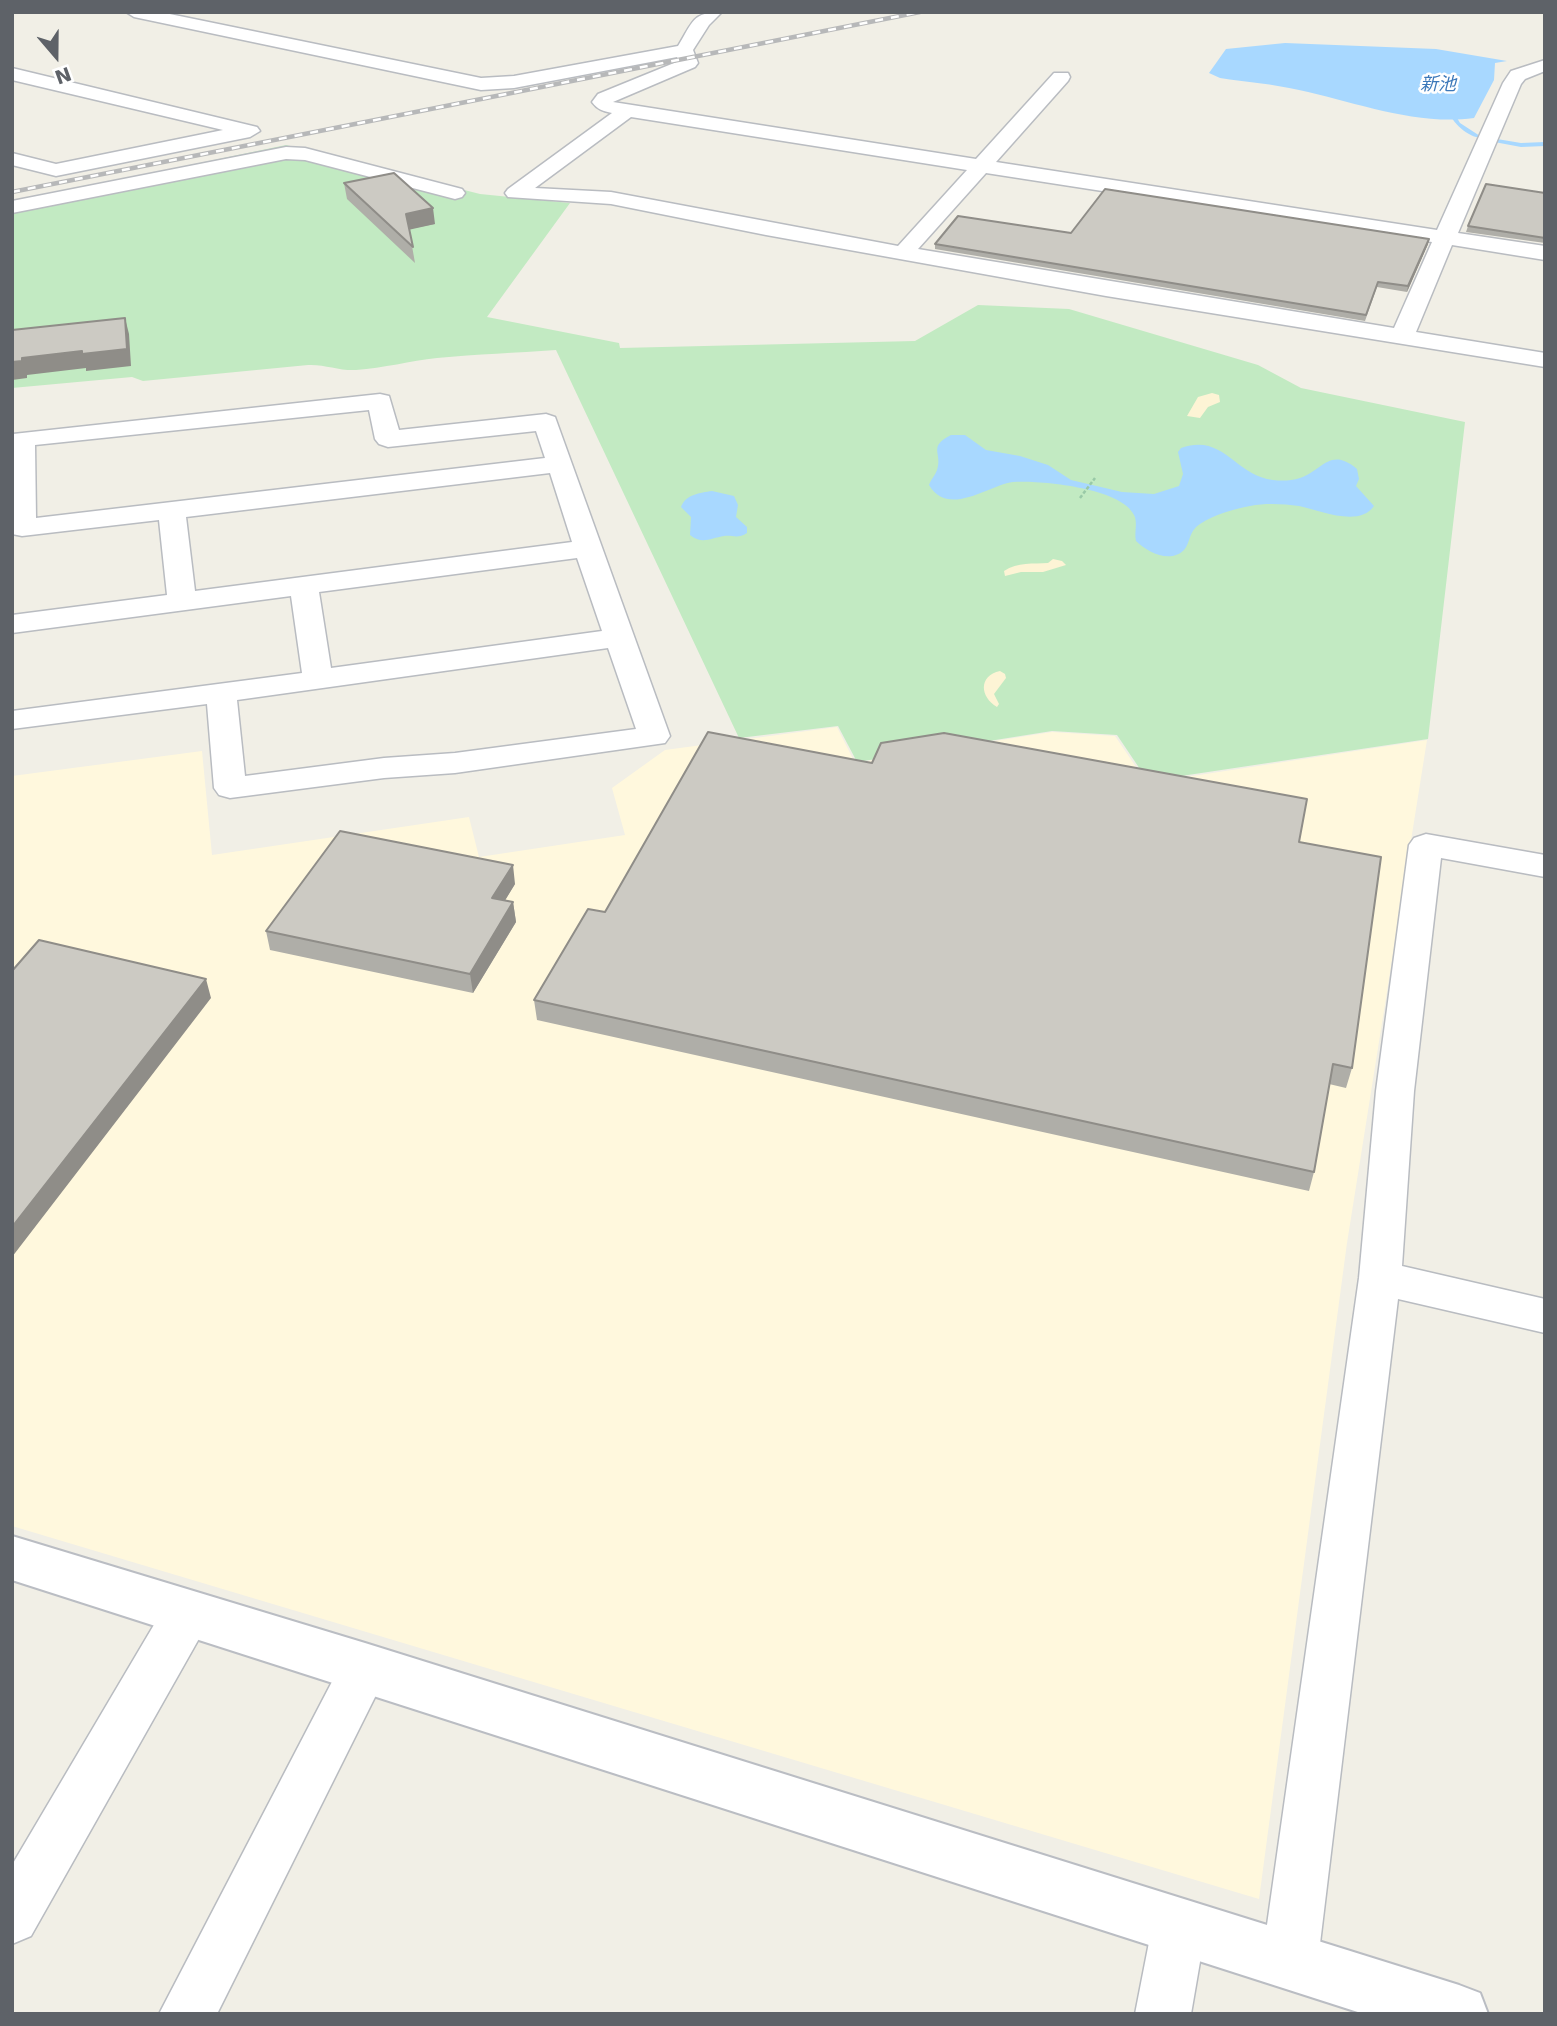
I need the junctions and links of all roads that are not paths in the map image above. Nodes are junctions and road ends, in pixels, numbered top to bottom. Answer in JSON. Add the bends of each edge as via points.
{"nodes":[{"id":1,"x":134,"y":12,"type":"edge"},
{"id":2,"x":714,"y":12,"type":"edge"},
{"id":3,"x":684,"y":50,"type":"junction"},
{"id":4,"x":1545,"y":65,"type":"edge"},
{"id":5,"x":12,"y":74,"type":"edge"},
{"id":6,"x":1061,"y":77,"type":"dead end"},
{"id":7,"x":627,"y":111,"type":"junction"},
{"id":8,"x":12,"y":159,"type":"edge"},
{"id":9,"x":981,"y":166,"type":"junction"},
{"id":10,"x":455,"y":193,"type":"dead end"},
{"id":11,"x":12,"y":207,"type":"edge"},
{"id":12,"x":1443,"y":237,"type":"junction"},
{"id":13,"x":904,"y":253,"type":"junction"},
{"id":14,"x":1545,"y":253,"type":"edge"},
{"id":15,"x":1402,"y":336,"type":"junction"},
{"id":16,"x":1545,"y":360,"type":"edge"},
{"id":17,"x":560,"y":464,"type":"junction"},
{"id":18,"x":17,"y":480,"type":"edge"},
{"id":19,"x":172,"y":510,"type":"junction"},
{"id":20,"x":588,"y":548,"type":"junction"},
{"id":21,"x":304,"y":586,"type":"junction"},
{"id":22,"x":182,"y":601,"type":"junction"},
{"id":23,"x":12,"y":624,"type":"edge"},
{"id":24,"x":620,"y":638,"type":"junction"},
{"id":25,"x":318,"y":680,"type":"junction"},
{"id":26,"x":221,"y":693,"type":"junction"},
{"id":27,"x":12,"y":720,"type":"edge"},
{"id":28,"x":1545,"y":866,"type":"edge"},
{"id":29,"x":1380,"y":1278,"type":"junction"},
{"id":30,"x":1545,"y":1316,"type":"edge"},
{"id":31,"x":12,"y":1558,"type":"edge"},
{"id":32,"x":188,"y":1612,"type":"junction"},
{"id":33,"x":365,"y":1667,"type":"junction"},
{"id":34,"x":12,"y":1917,"type":"edge"},
{"id":35,"x":1179,"y":1927,"type":"junction"},
{"id":36,"x":1290,"y":1960,"type":"junction"},
{"id":37,"x":187,"y":2014,"type":"edge"},
{"id":38,"x":1163,"y":2014,"type":"edge"},
{"id":39,"x":1459,"y":2014,"type":"edge"}],
"edges":[{"from":1,"to":3,"type":"street","via":[[481,84]]},
{"from":2,"to":3,"type":"street"},
{"from":3,"to":7,"type":"street","via":[[689,63],[602,102]]},
{"from":4,"to":12,"type":"street","via":[[1518,75],[1511,83]]},
{"from":5,"to":8,"type":"street","via":[[250,131],[56,170]]},
{"from":6,"to":9,"type":"street"},
{"from":7,"to":9,"type":"street"},
{"from":7,"to":13,"type":"street","via":[[515,193],[622,200]]},
{"from":9,"to":12,"type":"street"},
{"from":9,"to":13,"type":"street"},
{"from":10,"to":11,"type":"street","via":[[286,153]]},
{"from":12,"to":14,"type":"street"},
{"from":12,"to":15,"type":"street"},
{"from":13,"to":15,"type":"street"},
{"from":15,"to":16,"type":"street"},
{"from":17,"to":18,"type":"street","via":[[546,422],[388,439],[380,401],[22,439]]},
{"from":17,"to":19,"type":"street"},
{"from":17,"to":20,"type":"street"},
{"from":18,"to":19,"type":"street","via":[[22,528]]},
{"from":19,"to":22,"type":"street"},
{"from":20,"to":21,"type":"street"},
{"from":20,"to":24,"type":"street"},
{"from":21,"to":22,"type":"street"},
{"from":21,"to":25,"type":"street"},
{"from":22,"to":23,"type":"street"},
{"from":24,"to":25,"type":"street"},
{"from":24,"to":26,"type":"street","via":[[654,736],[456,764],[384,768],[230,788]]},
{"from":25,"to":26,"type":"street"},
{"from":26,"to":27,"type":"street"},
{"from":28,"to":29,"type":"street","via":[[1426,845],[1395,1091]]},
{"from":29,"to":30,"type":"street"},
{"from":29,"to":36,"type":"street"},
{"from":31,"to":32,"type":"street"},
{"from":32,"to":33,"type":"street"},
{"from":32,"to":34,"type":"street"},
{"from":33,"to":35,"type":"street"},
{"from":33,"to":37,"type":"street"},
{"from":35,"to":36,"type":"street"},
{"from":35,"to":38,"type":"street"},
{"from":36,"to":39,"type":"street"}]}
